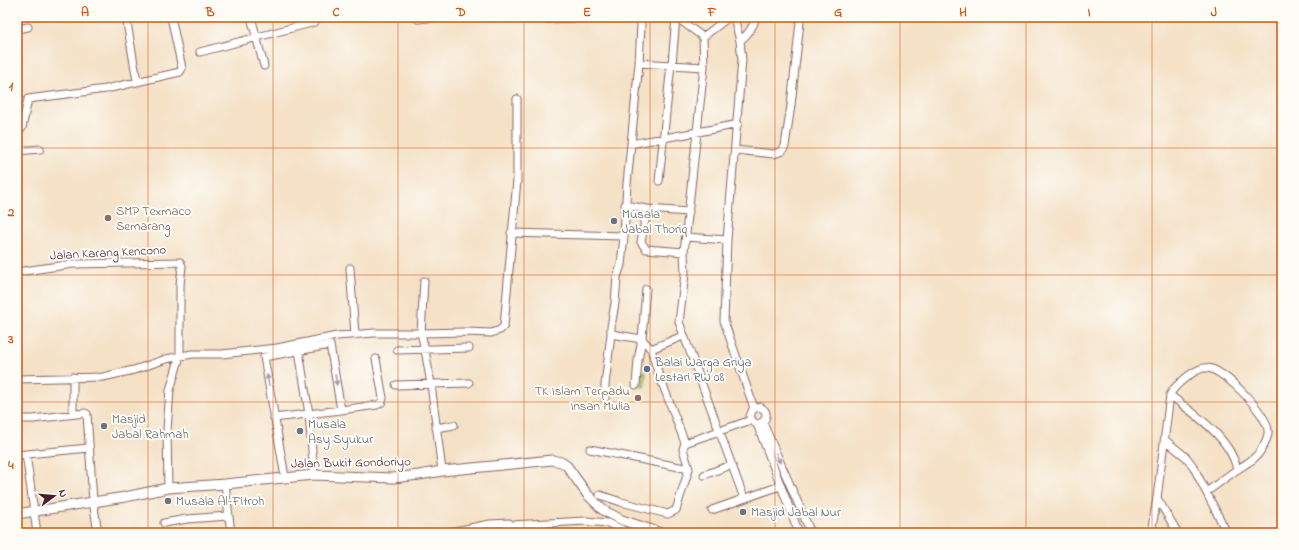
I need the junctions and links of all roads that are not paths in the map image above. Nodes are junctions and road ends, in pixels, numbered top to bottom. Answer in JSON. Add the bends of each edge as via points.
{"nodes":[{"id":1,"x":126,"y":17,"type":"edge"},
{"id":2,"x":171,"y":17,"type":"edge"},
{"id":3,"x":251,"y":17,"type":"edge"},
{"id":4,"x":416,"y":17,"type":"edge"},
{"id":5,"x":440,"y":17,"type":"edge"},
{"id":6,"x":544,"y":17,"type":"edge"},
{"id":7,"x":621,"y":17,"type":"edge"},
{"id":8,"x":640,"y":17,"type":"edge"},
{"id":9,"x":676,"y":17,"type":"edge"},
{"id":10,"x":729,"y":17,"type":"edge"},
{"id":11,"x":734,"y":17,"type":"edge"},
{"id":12,"x":756,"y":17,"type":"edge"},
{"id":13,"x":315,"y":22,"type":"dead end"},
{"id":14,"x":800,"y":22,"type":"dead end"},
{"id":15,"x":28,"y":27,"type":"dead end"},
{"id":16,"x":17,"y":29,"type":"edge"},
{"id":17,"x":256,"y":36,"type":"junction"},
{"id":18,"x":703,"y":37,"type":"junction"},
{"id":19,"x":740,"y":41,"type":"junction"},
{"id":20,"x":200,"y":52,"type":"dead end"},
{"id":21,"x":639,"y":63,"type":"junction"},
{"id":22,"x":671,"y":64,"type":"junction"},
{"id":23,"x":264,"y":66,"type":"dead end"},
{"id":24,"x":704,"y":67,"type":"junction"},
{"id":25,"x":137,"y":81,"type":"junction"},
{"id":26,"x":518,"y":99,"type":"dead end"},
{"id":27,"x":738,"y":124,"type":"junction"},
{"id":28,"x":17,"y":129,"type":"edge"},
{"id":29,"x":698,"y":133,"type":"junction"},
{"id":30,"x":663,"y":137,"type":"junction"},
{"id":31,"x":632,"y":144,"type":"junction"},
{"id":32,"x":40,"y":149,"type":"dead end"},
{"id":33,"x":735,"y":150,"type":"junction"},
{"id":34,"x":17,"y":151,"type":"edge"},
{"id":35,"x":659,"y":181,"type":"dead end"},
{"id":36,"x":625,"y":205,"type":"junction"},
{"id":37,"x":647,"y":209,"type":"junction"},
{"id":38,"x":689,"y":212,"type":"junction"},
{"id":39,"x":511,"y":233,"type":"junction"},
{"id":40,"x":624,"y":236,"type":"junction"},
{"id":41,"x":686,"y":237,"type":"junction"},
{"id":42,"x":727,"y":240,"type":"junction"},
{"id":43,"x":684,"y":252,"type":"junction"},
{"id":44,"x":350,"y":268,"type":"dead end"},
{"id":45,"x":17,"y":272,"type":"edge"},
{"id":46,"x":424,"y":281,"type":"dead end"},
{"id":47,"x":646,"y":289,"type":"dead end"},
{"id":48,"x":421,"y":333,"type":"junction"},
{"id":49,"x":611,"y":334,"type":"junction"},
{"id":50,"x":355,"y":335,"type":"junction"},
{"id":51,"x":683,"y":336,"type":"junction"},
{"id":52,"x":642,"y":339,"type":"junction"},
{"id":53,"x":469,"y":348,"type":"dead end"},
{"id":54,"x":651,"y":349,"type":"junction"},
{"id":55,"x":299,"y":350,"type":"junction"},
{"id":56,"x":397,"y":350,"type":"dead end"},
{"id":57,"x":426,"y":350,"type":"junction"},
{"id":58,"x":180,"y":356,"type":"junction"},
{"id":59,"x":376,"y":359,"type":"dead end"},
{"id":60,"x":74,"y":377,"type":"junction"},
{"id":61,"x":17,"y":379,"type":"edge"},
{"id":62,"x":468,"y":383,"type":"dead end"},
{"id":63,"x":431,"y":384,"type":"junction"},
{"id":64,"x":396,"y":385,"type":"dead end"},
{"id":65,"x":636,"y":386,"type":"dead end"},
{"id":66,"x":1170,"y":395,"type":"junction"},
{"id":67,"x":605,"y":398,"type":"dead end"},
{"id":68,"x":754,"y":408,"type":"junction"},
{"id":69,"x":340,"y":410,"type":"junction"},
{"id":70,"x":73,"y":414,"type":"junction"},
{"id":71,"x":309,"y":414,"type":"junction"},
{"id":72,"x":274,"y":418,"type":"junction"},
{"id":73,"x":17,"y":419,"type":"edge"},
{"id":74,"x":757,"y":422,"type":"junction"},
{"id":75,"x":454,"y":425,"type":"dead end"},
{"id":76,"x":436,"y":428,"type":"junction"},
{"id":77,"x":718,"y":431,"type":"junction"},
{"id":78,"x":1165,"y":440,"type":"junction"},
{"id":79,"x":685,"y":443,"type":"junction"},
{"id":80,"x":89,"y":448,"type":"junction"},
{"id":81,"x":590,"y":449,"type":"dead end"},
{"id":82,"x":26,"y":454,"type":"junction"},
{"id":83,"x":17,"y":455,"type":"edge"},
{"id":84,"x":731,"y":465,"type":"junction"},
{"id":85,"x":689,"y":469,"type":"junction"},
{"id":86,"x":1237,"y":469,"type":"junction"},
{"id":87,"x":442,"y":471,"type":"junction"},
{"id":88,"x":314,"y":475,"type":"junction"},
{"id":89,"x":704,"y":475,"type":"dead end"},
{"id":90,"x":285,"y":478,"type":"junction"},
{"id":91,"x":225,"y":484,"type":"junction"},
{"id":92,"x":780,"y":486,"type":"junction"},
{"id":93,"x":168,"y":488,"type":"junction"},
{"id":94,"x":1206,"y":492,"type":"junction"},
{"id":95,"x":600,"y":495,"type":"dead end"},
{"id":96,"x":744,"y":498,"type":"junction"},
{"id":97,"x":1157,"y":498,"type":"junction"},
{"id":98,"x":93,"y":501,"type":"junction"},
{"id":99,"x":712,"y":510,"type":"dead end"},
{"id":100,"x":33,"y":511,"type":"junction"},
{"id":101,"x":17,"y":514,"type":"edge"},
{"id":102,"x":228,"y":516,"type":"junction"},
{"id":103,"x":622,"y":520,"type":"junction"},
{"id":104,"x":164,"y":523,"type":"dead end"},
{"id":105,"x":511,"y":525,"type":"junction"},
{"id":106,"x":624,"y":531,"type":"edge"},
{"id":107,"x":37,"y":533,"type":"edge"},
{"id":108,"x":98,"y":533,"type":"edge"},
{"id":109,"x":231,"y":533,"type":"edge"},
{"id":110,"x":445,"y":533,"type":"edge"},
{"id":111,"x":513,"y":533,"type":"edge"},
{"id":112,"x":658,"y":533,"type":"edge"},
{"id":113,"x":799,"y":533,"type":"edge"},
{"id":114,"x":811,"y":533,"type":"edge"},
{"id":115,"x":1151,"y":533,"type":"edge"},
{"id":116,"x":1178,"y":533,"type":"edge"},
{"id":117,"x":1227,"y":533,"type":"edge"}],
"edges":[{"from":1,"to":25,"type":"street"},
{"from":2,"to":25,"type":"street","via":[[182,70]]},
{"from":3,"to":17,"type":"street"},
{"from":4,"to":5,"type":"street"},
{"from":6,"to":7,"type":"street"},
{"from":8,"to":21,"type":"street"},
{"from":9,"to":18,"type":"street"},
{"from":9,"to":22,"type":"street"},
{"from":10,"to":18,"type":"street"},
{"from":11,"to":19,"type":"street"},
{"from":12,"to":19,"type":"street","via":[[749,34]]},
{"from":13,"to":17,"type":"street"},
{"from":14,"to":33,"type":"street","via":[[785,146],[782,151],[774,154]]},
{"from":15,"to":16,"type":"street"},
{"from":17,"to":20,"type":"street"},
{"from":17,"to":23,"type":"street"},
{"from":18,"to":24,"type":"street"},
{"from":19,"to":27,"type":"street","via":[[742,60]]},
{"from":21,"to":22,"type":"street"},
{"from":21,"to":31,"type":"street"},
{"from":22,"to":24,"type":"street"},
{"from":22,"to":30,"type":"street"},
{"from":24,"to":29,"type":"street"},
{"from":25,"to":28,"type":"street","via":[[106,89],[28,99],[22,128]]},
{"from":26,"to":39,"type":"street","via":[[517,180]]},
{"from":27,"to":29,"type":"street"},
{"from":27,"to":33,"type":"street"},
{"from":29,"to":30,"type":"street"},
{"from":29,"to":38,"type":"street"},
{"from":30,"to":31,"type":"street"},
{"from":30,"to":35,"type":"street"},
{"from":31,"to":36,"type":"street"},
{"from":32,"to":34,"type":"street"},
{"from":33,"to":42,"type":"street"},
{"from":36,"to":37,"type":"street"},
{"from":36,"to":40,"type":"street"},
{"from":37,"to":38,"type":"street"},
{"from":37,"to":43,"type":"street","via":[[641,242],[643,246],[646,249]]},
{"from":38,"to":41,"type":"street"},
{"from":39,"to":40,"type":"street"},
{"from":39,"to":48,"type":"street","via":[[504,326],[491,333]]},
{"from":40,"to":49,"type":"street"},
{"from":41,"to":42,"type":"street"},
{"from":41,"to":43,"type":"street"},
{"from":42,"to":68,"type":"street","via":[[724,320]]},
{"from":43,"to":51,"type":"street","via":[[685,274],[679,322]]},
{"from":44,"to":50,"type":"street"},
{"from":45,"to":58,"type":"street","name":"Jalan Karang Kencono","via":[[73,264],[180,262]]},
{"from":46,"to":48,"type":"street"},
{"from":47,"to":52,"type":"street"},
{"from":48,"to":50,"type":"street"},
{"from":48,"to":57,"type":"street"},
{"from":49,"to":52,"type":"street"},
{"from":49,"to":67,"type":"street"},
{"from":50,"to":58,"type":"street","via":[[336,336],[277,348]]},
{"from":51,"to":54,"type":"street"},
{"from":51,"to":77,"type":"street"},
{"from":52,"to":54,"type":"street"},
{"from":52,"to":65,"type":"street"},
{"from":53,"to":57,"type":"street"},
{"from":54,"to":79,"type":"street"},
{"from":55,"to":69,"type":"street","one_way":true,"via":[[330,345]]},
{"from":55,"to":71,"type":"street"},
{"from":72,"to":55,"type":"street","one_way":true,"via":[[264,357]]},
{"from":56,"to":57,"type":"street"},
{"from":57,"to":63,"type":"street"},
{"from":58,"to":60,"type":"street","via":[[103,377]]},
{"from":58,"to":93,"type":"street","via":[[170,390],[167,430]]},
{"from":59,"to":69,"type":"street","via":[[382,402],[377,405]]},
{"from":60,"to":61,"type":"street"},
{"from":60,"to":70,"type":"street"},
{"from":62,"to":63,"type":"street"},
{"from":63,"to":64,"type":"street"},
{"from":63,"to":76,"type":"street"},
{"from":66,"to":78,"type":"street"},
{"from":66,"to":86,"type":"street","via":[[1224,442],[1234,458]]},
{"from":66,"to":86,"type":"street","via":[[1180,382],[1203,368],[1216,371],[1237,387],[1256,408],[1269,432],[1256,457]]},
{"from":68,"to":74,"type":"street","via":[[751,412]]},
{"from":68,"to":74,"type":"street","via":[[760,407],[766,411],[766,419]]},
{"from":69,"to":71,"type":"street"},
{"from":70,"to":73,"type":"street"},
{"from":70,"to":80,"type":"street","via":[[87,414]]},
{"from":71,"to":72,"type":"street"},
{"from":71,"to":88,"type":"street"},
{"from":72,"to":90,"type":"street"},
{"from":74,"to":77,"type":"street"},
{"from":74,"to":92,"type":"street"},
{"from":74,"to":114,"type":"street","one_way":true},
{"from":75,"to":76,"type":"street"},
{"from":76,"to":87,"type":"street"},
{"from":77,"to":79,"type":"street"},
{"from":77,"to":84,"type":"street"},
{"from":78,"to":94,"type":"street","via":[[1186,457]]},
{"from":78,"to":97,"type":"street"},
{"from":79,"to":85,"type":"street","via":[[683,449]]},
{"from":80,"to":82,"type":"street"},
{"from":80,"to":98,"type":"street"},
{"from":81,"to":85,"type":"street"},
{"from":82,"to":83,"type":"street"},
{"from":82,"to":100,"type":"street"},
{"from":84,"to":89,"type":"street"},
{"from":84,"to":96,"type":"street"},
{"from":85,"to":95,"type":"street","via":[[676,510],[671,514]]},
{"from":86,"to":94,"type":"street"},
{"from":87,"to":88,"type":"street","name":"Jalan Bukit Gondoriyo","via":[[393,478]]},
{"from":87,"to":103,"type":"street","name":"Jalan Bukit Gondoriyo","via":[[535,461],[561,462],[603,510]]},
{"from":88,"to":90,"type":"street","name":"Jalan Bukit Gondoriyo"},
{"from":90,"to":91,"type":"street","name":"Jalan Bukit Gondoriyo"},
{"from":91,"to":93,"type":"street","name":"Jalan Bukit Gondoriyo"},
{"from":91,"to":102,"type":"street"},
{"from":92,"to":96,"type":"street"},
{"from":92,"to":113,"type":"street"},
{"from":93,"to":98,"type":"street","name":"Jalan Bukit Gondoriyo"},
{"from":94,"to":117,"type":"street"},
{"from":96,"to":99,"type":"street"},
{"from":97,"to":115,"type":"street"},
{"from":97,"to":116,"type":"street"},
{"from":98,"to":100,"type":"street","name":"Jalan Bukit Gondoriyo"},
{"from":98,"to":108,"type":"street"},
{"from":100,"to":101,"type":"street","name":"Jalan Bukit Gondoriyo"},
{"from":100,"to":107,"type":"street"},
{"from":102,"to":104,"type":"street"},
{"from":102,"to":109,"type":"street"},
{"from":103,"to":106,"type":"street"},
{"from":103,"to":112,"type":"street","name":"Jalan Bukit Gondoriyo"},
{"from":105,"to":106,"type":"street","via":[[575,520],[608,523]]},
{"from":105,"to":110,"type":"street","via":[[490,524]]},
{"from":105,"to":111,"type":"street"}]}
